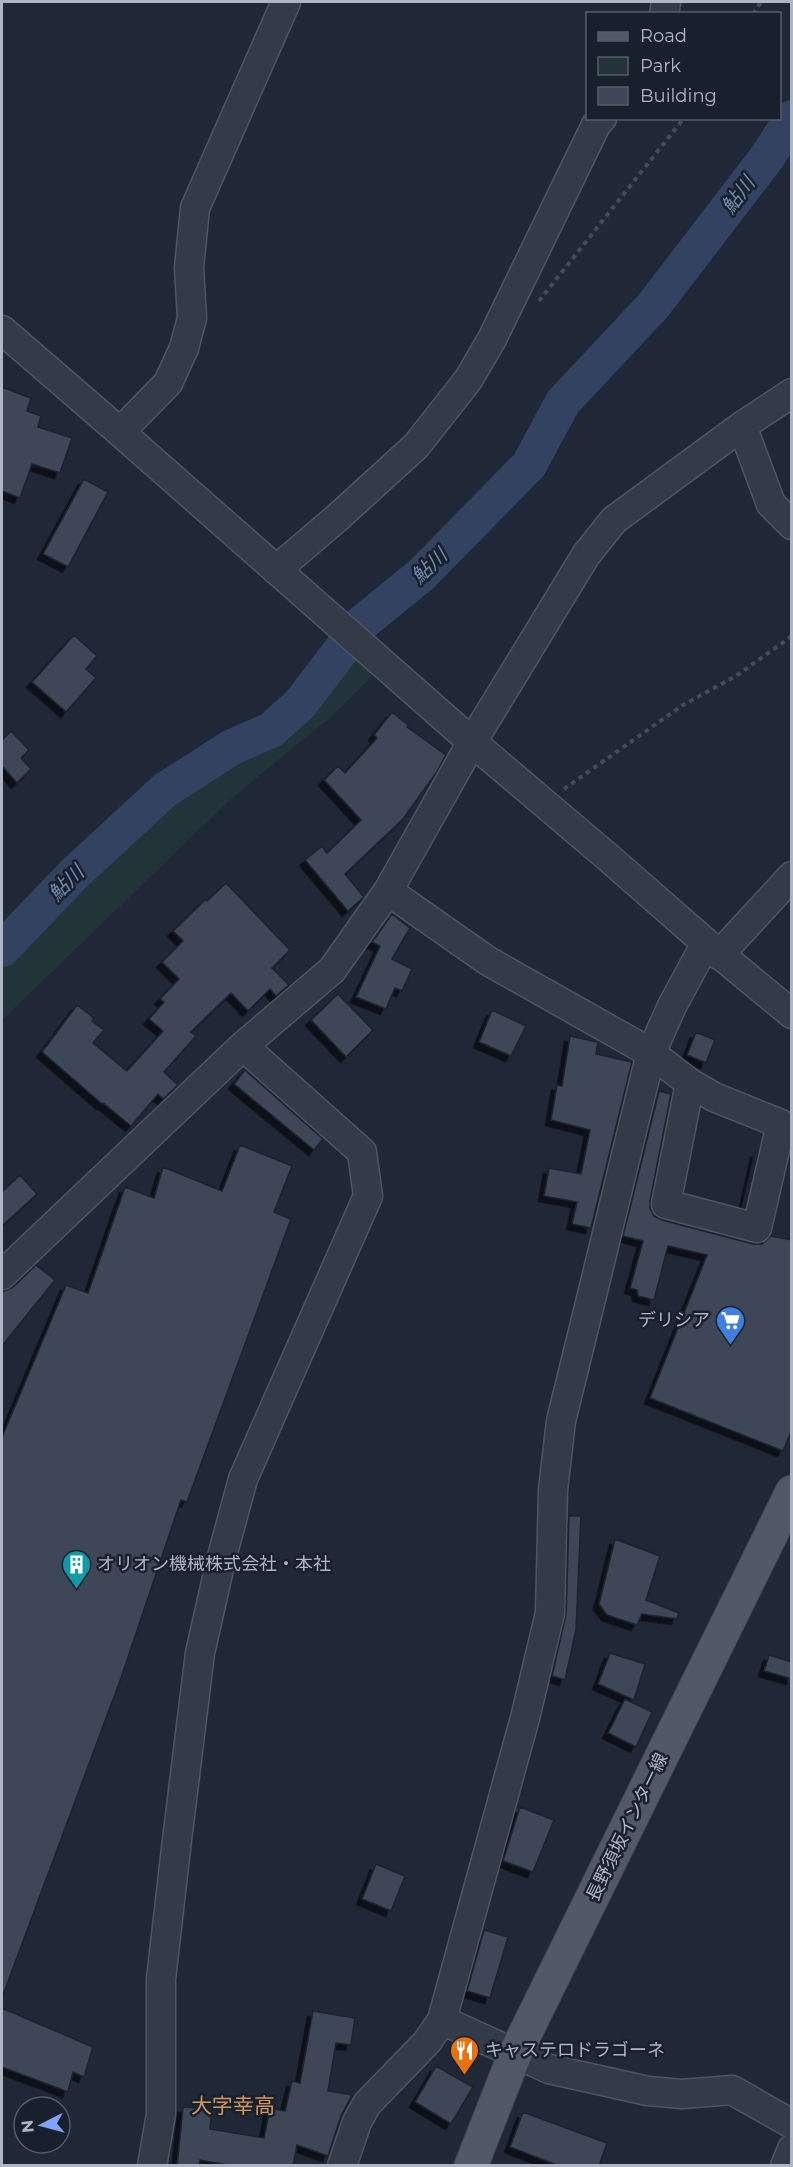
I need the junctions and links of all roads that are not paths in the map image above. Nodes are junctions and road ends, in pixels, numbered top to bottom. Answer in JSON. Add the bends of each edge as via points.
{"nodes":[{"id":1,"x":286,"y":2,"type":"edge"},
{"id":2,"x":600,"y":120,"type":"edge"},
{"id":3,"x":2,"y":330,"type":"edge"},
{"id":4,"x":792,"y":393,"type":"edge"},
{"id":5,"x":741,"y":426,"type":"junction"},
{"id":6,"x":120,"y":432,"type":"junction"},
{"id":7,"x":792,"y":525,"type":"edge"},
{"id":8,"x":281,"y":575,"type":"junction"},
{"id":9,"x":472,"y":742,"type":"junction"},
{"id":10,"x":792,"y":876,"type":"edge"},
{"id":11,"x":388,"y":891,"type":"junction"},
{"id":12,"x":712,"y":949,"type":"junction"},
{"id":13,"x":792,"y":1014,"type":"edge"},
{"id":14,"x":243,"y":1046,"type":"junction"},
{"id":15,"x":651,"y":1053,"type":"junction"},
{"id":16,"x":690,"y":1083,"type":"junction"},
{"id":17,"x":2,"y":1275,"type":"edge"},
{"id":18,"x":792,"y":1492,"type":"edge"},
{"id":19,"x":442,"y":2020,"type":"junction"},
{"id":20,"x":515,"y":2054,"type":"junction"},
{"id":21,"x":792,"y":2124,"type":"edge"},
{"id":22,"x":792,"y":2149,"type":"edge"},
{"id":23,"x":152,"y":2166,"type":"edge"},
{"id":24,"x":342,"y":2166,"type":"edge"},
{"id":25,"x":471,"y":2166,"type":"edge"},
{"id":26,"x":785,"y":2166,"type":"edge"}],
"edges":[{"from":1,"to":6,"type":"street","via":[[195,208],[189,268],[192,318],[184,348],[168,383]]},
{"from":2,"to":8,"type":"street","via":[[468,380],[416,446]]},
{"from":3,"to":6,"type":"street"},
{"from":4,"to":5,"type":"street"},
{"from":5,"to":7,"type":"street","via":[[771,504]]},
{"from":5,"to":9,"type":"street","via":[[614,520],[586,555]]},
{"from":6,"to":8,"type":"street"},
{"from":8,"to":9,"type":"street"},
{"from":9,"to":11,"type":"street"},
{"from":9,"to":12,"type":"street"},
{"from":10,"to":12,"type":"street"},
{"from":11,"to":14,"type":"street","via":[[332,970]]},
{"from":11,"to":15,"type":"street","via":[[488,961]]},
{"from":12,"to":13,"type":"street"},
{"from":12,"to":15,"type":"street","via":[[672,1006]]},
{"from":14,"to":17,"type":"street"},
{"from":14,"to":23,"type":"street","via":[[362,1152],[368,1196],[243,1479],[200,1653],[161,1979],[161,2114]]},
{"from":15,"to":16,"type":"street"},
{"from":15,"to":19,"type":"street","via":[[561,1421],[553,1490],[550,1613]]},
{"from":16,"to":16,"type":"street","via":[[666,1204],[757,1228],[781,1124]]},
{"from":18,"to":20,"type":"main road","name":"長野須坂インター線"},
{"from":19,"to":20,"type":"street"},
{"from":19,"to":24,"type":"street","via":[[427,2042],[367,2104]]},
{"from":20,"to":21,"type":"street","via":[[549,2069],[648,2091],[682,2094],[732,2090]]},
{"from":20,"to":25,"type":"main road","name":"長野須坂インター線"},
{"from":22,"to":26,"type":"street"}]}
